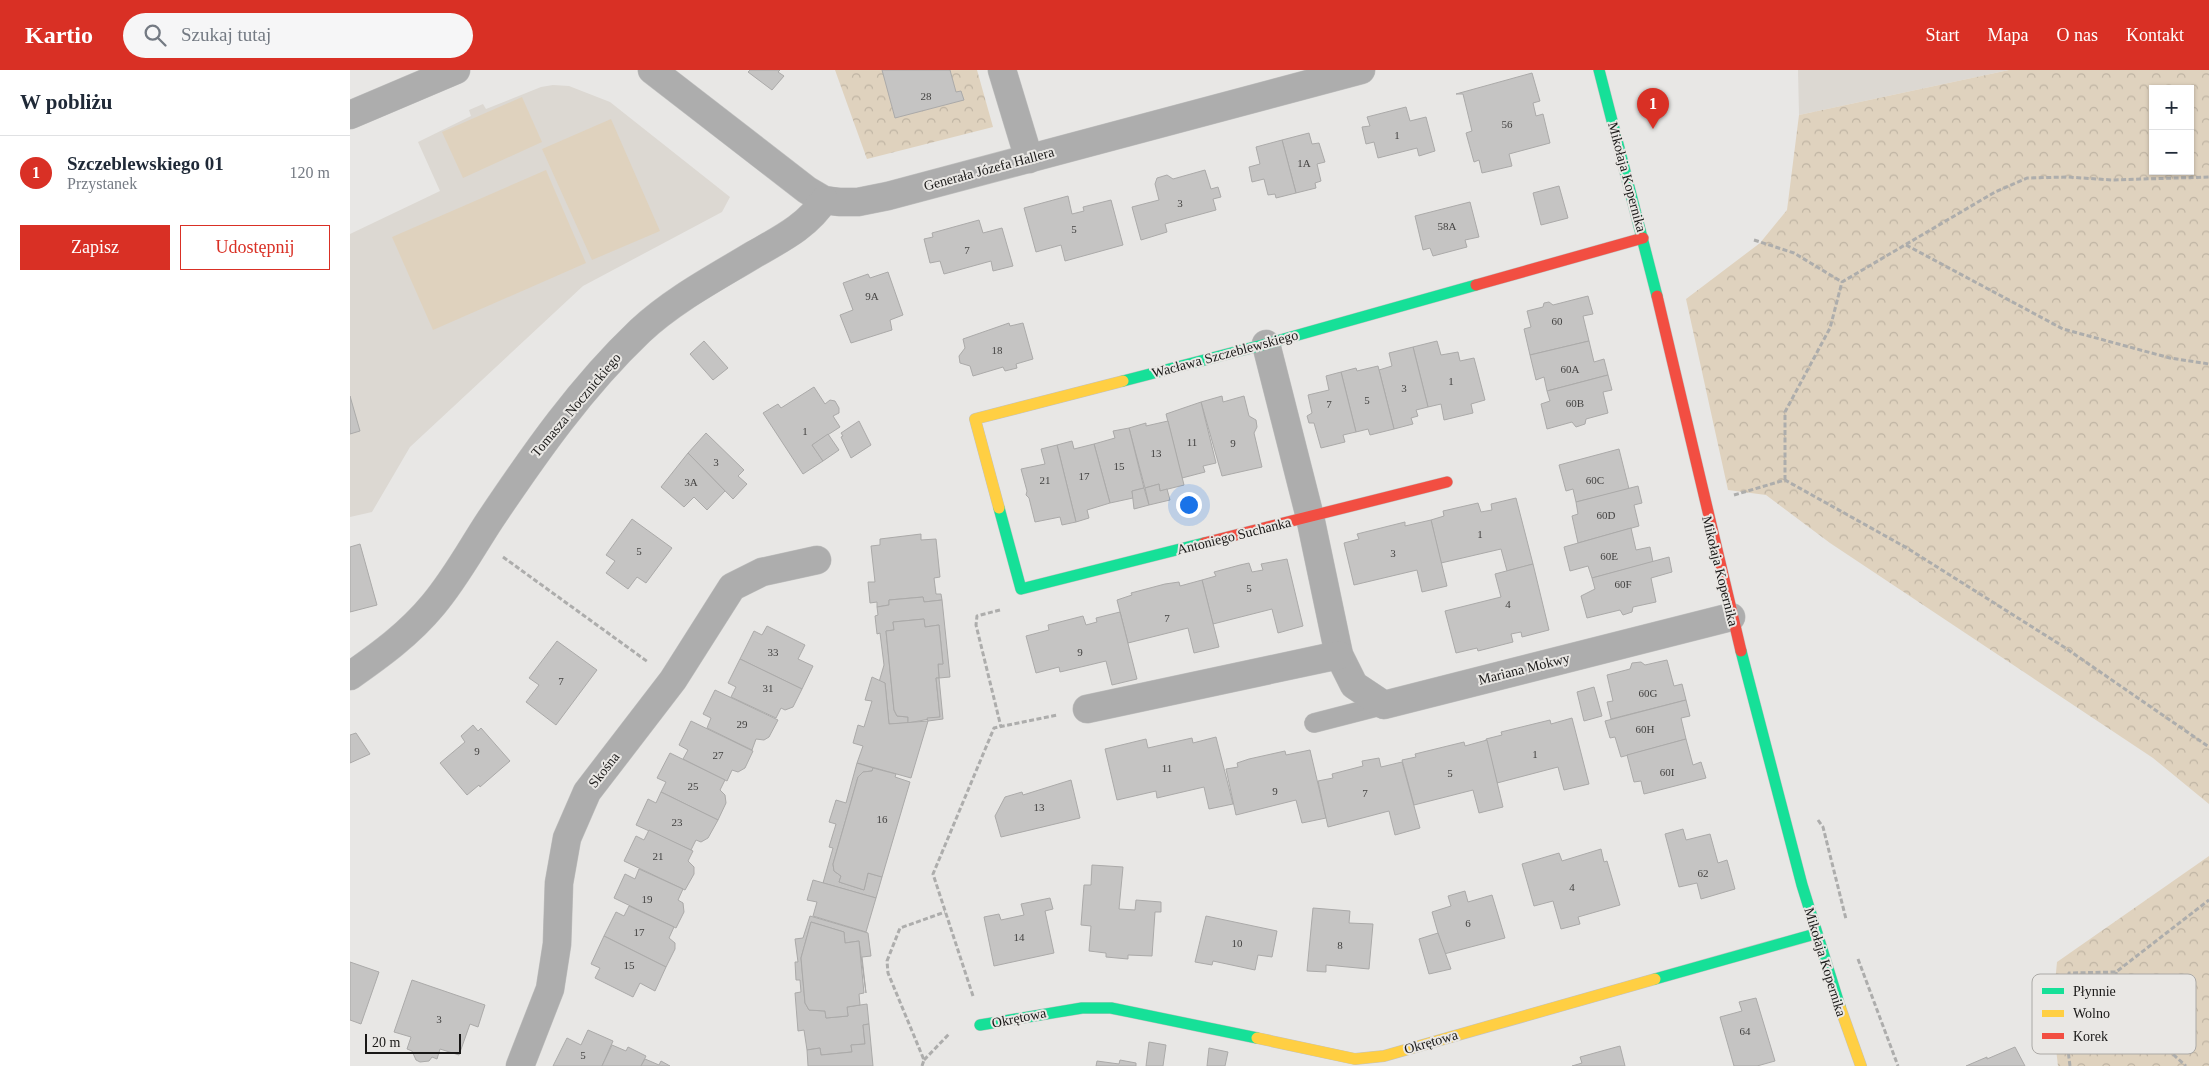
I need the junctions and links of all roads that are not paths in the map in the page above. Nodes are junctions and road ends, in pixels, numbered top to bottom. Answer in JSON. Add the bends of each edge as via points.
{"nodes":[{"id":1,"x":456,"y":70,"type":"edge"},
{"id":2,"x":652,"y":70,"type":"edge"},
{"id":3,"x":1002,"y":70,"type":"edge"},
{"id":4,"x":1599,"y":70,"type":"edge"},
{"id":5,"x":1350,"y":71,"type":"edge"},
{"id":6,"x":350,"y":116,"type":"edge"},
{"id":7,"x":1029,"y":159,"type":"junction"},
{"id":8,"x":824,"y":200,"type":"junction"},
{"id":9,"x":1643,"y":238,"type":"junction"},
{"id":10,"x":1266,"y":344,"type":"junction"},
{"id":11,"x":1447,"y":482,"type":"dead end"},
{"id":12,"x":1310,"y":517,"type":"junction"},
{"id":13,"x":817,"y":560,"type":"dead end"},
{"id":14,"x":1021,"y":589,"type":"joint"},
{"id":15,"x":1731,"y":617,"type":"junction"},
{"id":16,"x":1339,"y":655,"type":"junction"},
{"id":17,"x":350,"y":676,"type":"edge"},
{"id":18,"x":1384,"y":705,"type":"junction"},
{"id":19,"x":1087,"y":709,"type":"road end"},
{"id":20,"x":1314,"y":723,"type":"dead end"},
{"id":21,"x":1815,"y":934,"type":"junction"},
{"id":22,"x":980,"y":1025,"type":"dead end"},
{"id":23,"x":1332,"y":1061,"type":"edge"},
{"id":24,"x":520,"y":1066,"type":"edge"},
{"id":25,"x":1861,"y":1066,"type":"edge"}],
"edges":[{"from":1,"to":6,"type":"street"},
{"from":2,"to":8,"type":"street","name":"Generała Józefa Hallera","via":[[793,181]]},
{"from":3,"to":7,"type":"street"},
{"from":4,"to":9,"type":"street","name":"Mikołaja Kopernika"},
{"from":5,"to":7,"type":"street","name":"Generała Józefa Hallera"},
{"from":7,"to":8,"type":"street","name":"Generała Józefa Hallera","via":[[858,202]]},
{"from":8,"to":17,"type":"street","name":"Tomasza Nocznickiego","via":[[818,210],[792,232],[680,301],[642,330],[596,376],[545,438],[433,606],[400,640]]},
{"from":9,"to":10,"type":"street","name":"Wacława Szczeblewskiego"},
{"from":9,"to":15,"type":"street","name":"Mikołaja Kopernika"},
{"from":10,"to":12,"type":"street"},
{"from":10,"to":14,"type":"street","name":"Wacława Szczeblewskiego","via":[[975,419]]},
{"from":11,"to":12,"type":"street","name":"Antoniego Suchanka"},
{"from":12,"to":14,"type":"street","name":"Antoniego Suchanka"},
{"from":12,"to":16,"type":"street"},
{"from":13,"to":24,"type":"street","name":"Skośna","via":[[762,572],[732,587],[673,680],[587,792],[567,838],[559,883],[557,944],[550,989]]},
{"from":15,"to":18,"type":"street","name":"Mariana Mokwy"},
{"from":15,"to":21,"type":"street","name":"Mikołaja Kopernika"},
{"from":16,"to":18,"type":"street","via":[[1354,685]]},
{"from":16,"to":19,"type":"street"},
{"from":18,"to":20,"type":"lane"},
{"from":21,"to":23,"type":"street","name":"Okrętowa","via":[[1384,1056]]},
{"from":21,"to":25,"type":"street","name":"Mikołaja Kopernika","via":[[1835,999]]},
{"from":22,"to":23,"type":"street","name":"Okrętowa","via":[[1082,1008],[1111,1008],[1158,1016]]}]}
